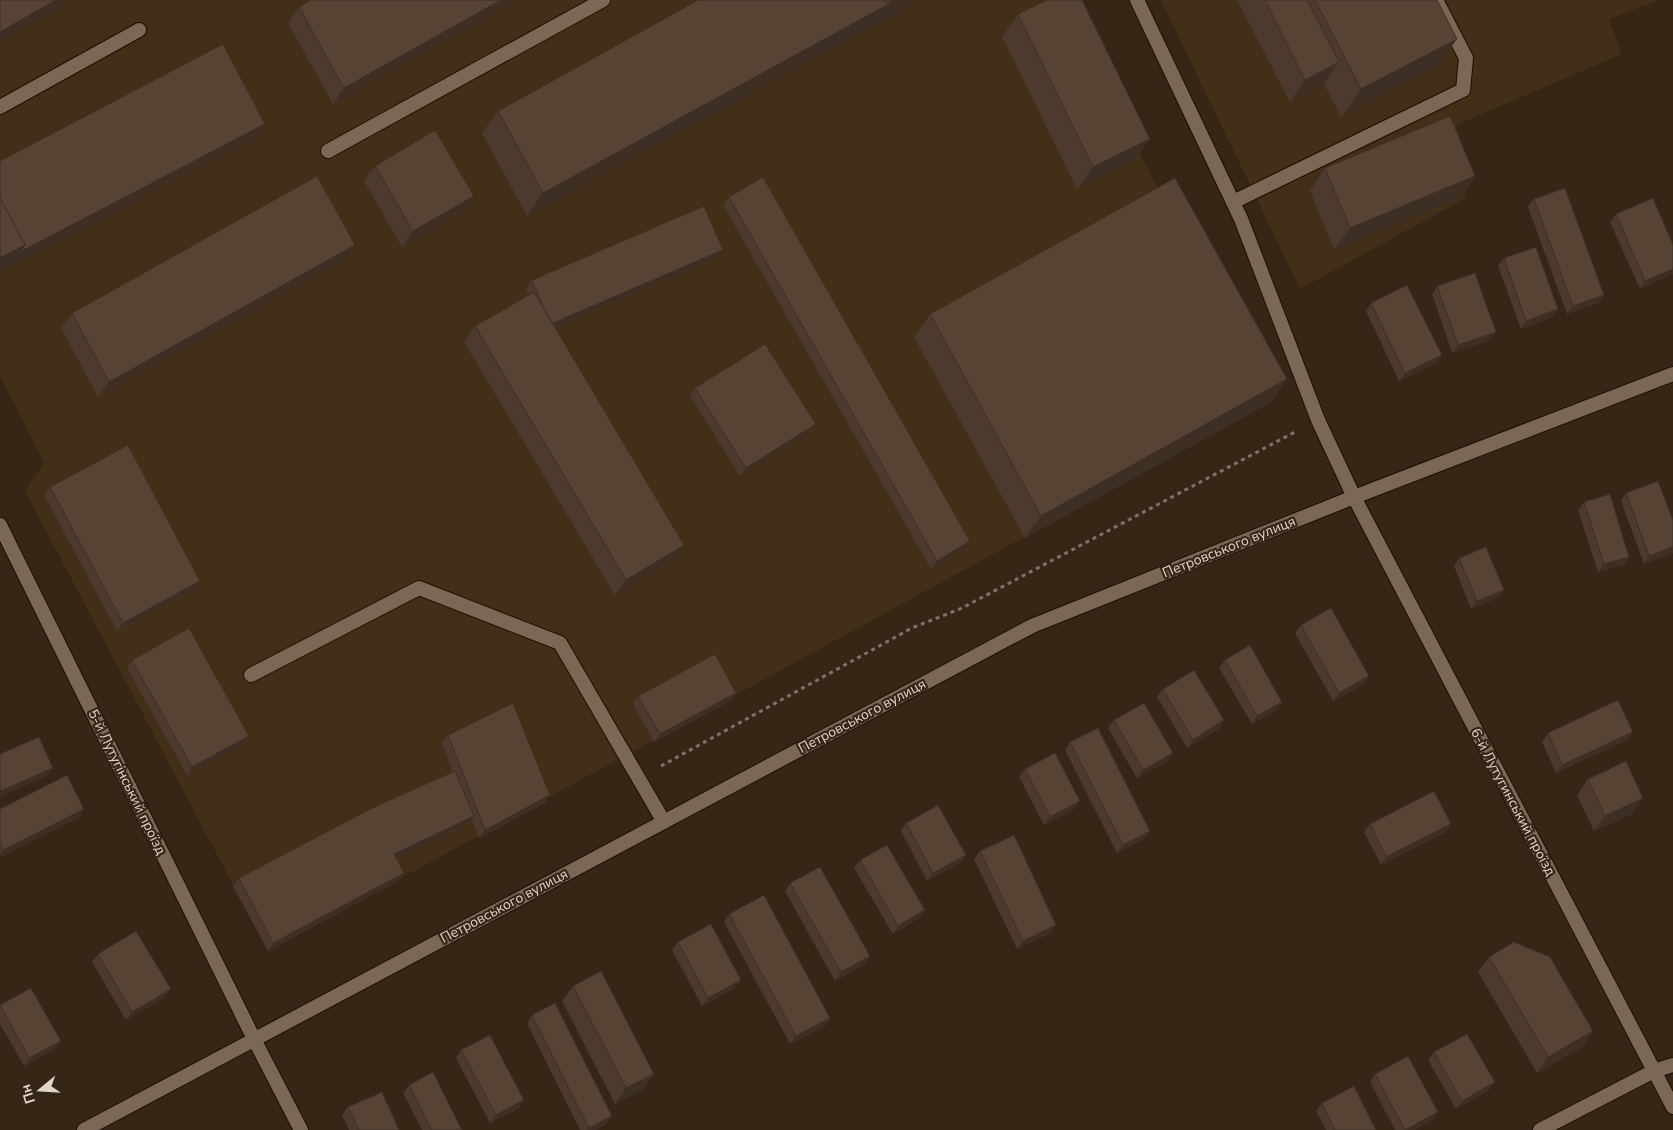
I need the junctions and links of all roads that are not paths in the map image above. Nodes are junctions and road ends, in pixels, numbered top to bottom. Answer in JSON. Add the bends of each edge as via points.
{"nodes":[{"id":1,"x":603,"y":0,"type":"edge"},
{"id":2,"x":1137,"y":0,"type":"edge"},
{"id":3,"x":1436,"y":0,"type":"edge"},
{"id":4,"x":139,"y":30,"type":"dead end"},
{"id":5,"x":0,"y":107,"type":"edge"},
{"id":6,"x":328,"y":151,"type":"dead end"},
{"id":7,"x":1233,"y":202,"type":"junction"},
{"id":8,"x":1673,"y":374,"type":"edge"},
{"id":9,"x":1354,"y":497,"type":"junction"},
{"id":10,"x":0,"y":525,"type":"edge"},
{"id":11,"x":251,"y":675,"type":"dead end"},
{"id":12,"x":664,"y":822,"type":"junction"},
{"id":13,"x":254,"y":1039,"type":"junction"},
{"id":14,"x":1673,"y":1065,"type":"edge"},
{"id":15,"x":1654,"y":1071,"type":"junction"},
{"id":16,"x":1673,"y":1107,"type":"edge"},
{"id":17,"x":84,"y":1130,"type":"edge"},
{"id":18,"x":301,"y":1130,"type":"edge"},
{"id":19,"x":1540,"y":1130,"type":"edge"}],
"edges":[{"from":1,"to":6,"type":"street"},
{"from":2,"to":7,"type":"street","name":"6-й Лутугинський проїзд"},
{"from":3,"to":7,"type":"street","via":[[1466,58],[1463,90]]},
{"from":4,"to":5,"type":"street"},
{"from":7,"to":9,"type":"street","name":"6-й Лутугинський проїзд","via":[[1318,420]]},
{"from":8,"to":9,"type":"street","name":"Петровського вулиця"},
{"from":9,"to":12,"type":"street","name":"Петровського вулиця","via":[[1032,626]]},
{"from":9,"to":15,"type":"street","name":"6-й Лутугинський проїзд"},
{"from":10,"to":13,"type":"street","name":"5-й Лутугінський проїзд"},
{"from":11,"to":12,"type":"street","via":[[419,588],[560,643]]},
{"from":12,"to":13,"type":"street","name":"Петровського вулиця"},
{"from":13,"to":17,"type":"street","name":"Петровського вулиця"},
{"from":13,"to":18,"type":"street","name":"5-й Лутугінський проїзд"},
{"from":14,"to":15,"type":"street"},
{"from":15,"to":16,"type":"street","name":"6-й Лутугинський проїзд"},
{"from":15,"to":19,"type":"street"}]}
